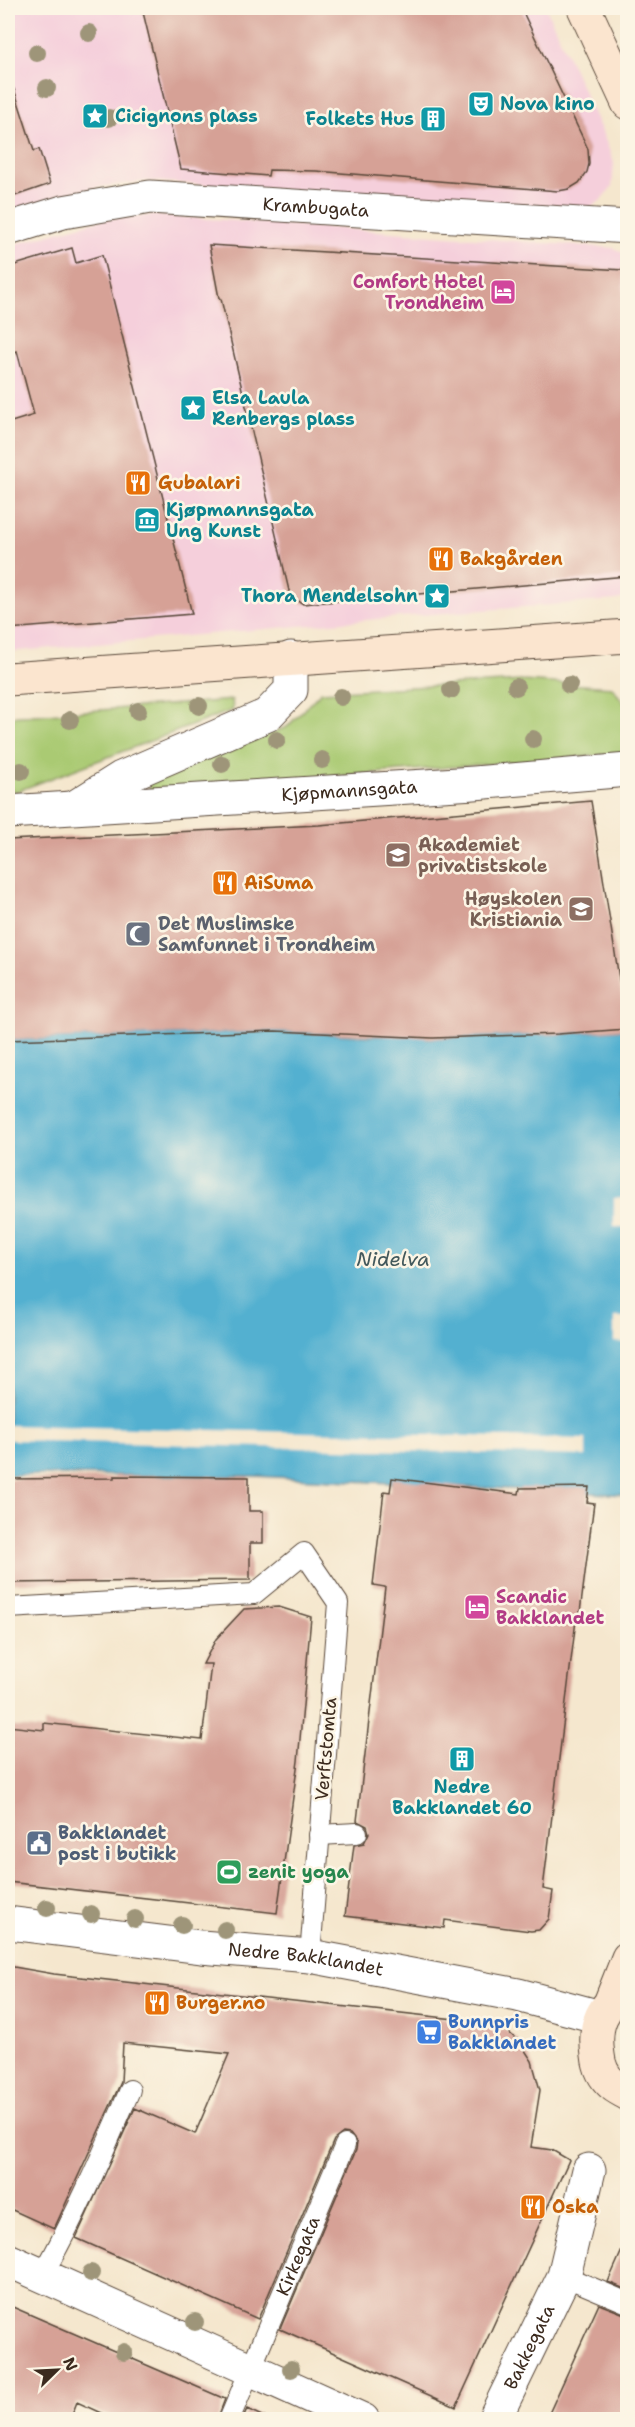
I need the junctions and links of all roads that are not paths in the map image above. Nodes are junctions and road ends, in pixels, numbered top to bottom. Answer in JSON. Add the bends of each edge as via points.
{"nodes":[{"id":1,"x":584,"y":8,"type":"edge"},
{"id":2,"x":627,"y":103,"type":"edge"},
{"id":3,"x":627,"y":226,"type":"edge"},
{"id":4,"x":8,"y":229,"type":"edge"},
{"id":5,"x":627,"y":636,"type":"edge"},
{"id":6,"x":291,"y":658,"type":"junction"},
{"id":7,"x":8,"y":679,"type":"edge"},
{"id":8,"x":627,"y":770,"type":"edge"},
{"id":9,"x":71,"y":809,"type":"junction"},
{"id":10,"x":8,"y":812,"type":"edge"},
{"id":11,"x":8,"y":1608,"type":"edge"},
{"id":12,"x":357,"y":1833,"type":"dead end"},
{"id":13,"x":319,"y":1835,"type":"junction"},
{"id":14,"x":8,"y":1923,"type":"edge"},
{"id":15,"x":310,"y":1956,"type":"junction"},
{"id":16,"x":627,"y":1958,"type":"edge"},
{"id":17,"x":613,"y":2002,"type":"edge"},
{"id":18,"x":130,"y":2090,"type":"dead end"},
{"id":19,"x":627,"y":2094,"type":"edge"},
{"id":20,"x":345,"y":2145,"type":"dead end"},
{"id":21,"x":589,"y":2170,"type":"dead end"},
{"id":22,"x":8,"y":2260,"type":"edge"},
{"id":23,"x":42,"y":2276,"type":"junction"},
{"id":24,"x":564,"y":2276,"type":"junction"},
{"id":25,"x":627,"y":2303,"type":"edge"},
{"id":26,"x":252,"y":2368,"type":"junction"},
{"id":27,"x":229,"y":2420,"type":"edge"},
{"id":28,"x":363,"y":2420,"type":"edge"},
{"id":29,"x":494,"y":2420,"type":"edge"}],
"edges":[{"from":1,"to":2,"type":"street"},
{"from":3,"to":4,"type":"street","name":"Krambugata","via":[[150,197],[63,212]]},
{"from":5,"to":6,"type":"street"},
{"from":6,"to":7,"type":"street"},
{"from":6,"to":9,"type":"street","name":"Kjøpmannsgata","via":[[291,690],[267,715],[121,778]]},
{"from":8,"to":9,"type":"street","name":"Kjøpmannsgata"},
{"from":9,"to":10,"type":"street","name":"Kjøpmannsgata"},
{"from":11,"to":13,"type":"lane","name":"Verftstomta","via":[[254,1594],[304,1553],[338,1603]]},
{"from":12,"to":13,"type":"lane"},
{"from":13,"to":15,"type":"lane","name":"Verftstomta"},
{"from":14,"to":15,"type":"street","name":"Nedre Bakklandet"},
{"from":15,"to":17,"type":"street","name":"Nedre Bakklandet","via":[[518,1995]]},
{"from":16,"to":17,"type":"street"},
{"from":17,"to":19,"type":"street","via":[[595,2037],[599,2066],[612,2084]]},
{"from":18,"to":23,"type":"lane","via":[[84,2195]]},
{"from":20,"to":26,"type":"lane","name":"Kirkegata"},
{"from":21,"to":24,"type":"street","name":"Bakkegata"},
{"from":22,"to":23,"type":"street"},
{"from":23,"to":26,"type":"street"},
{"from":24,"to":25,"type":"lane"},
{"from":24,"to":29,"type":"street","name":"Bakkegata"},
{"from":26,"to":27,"type":"lane","name":"Kirkegata"},
{"from":26,"to":28,"type":"street"}]}
